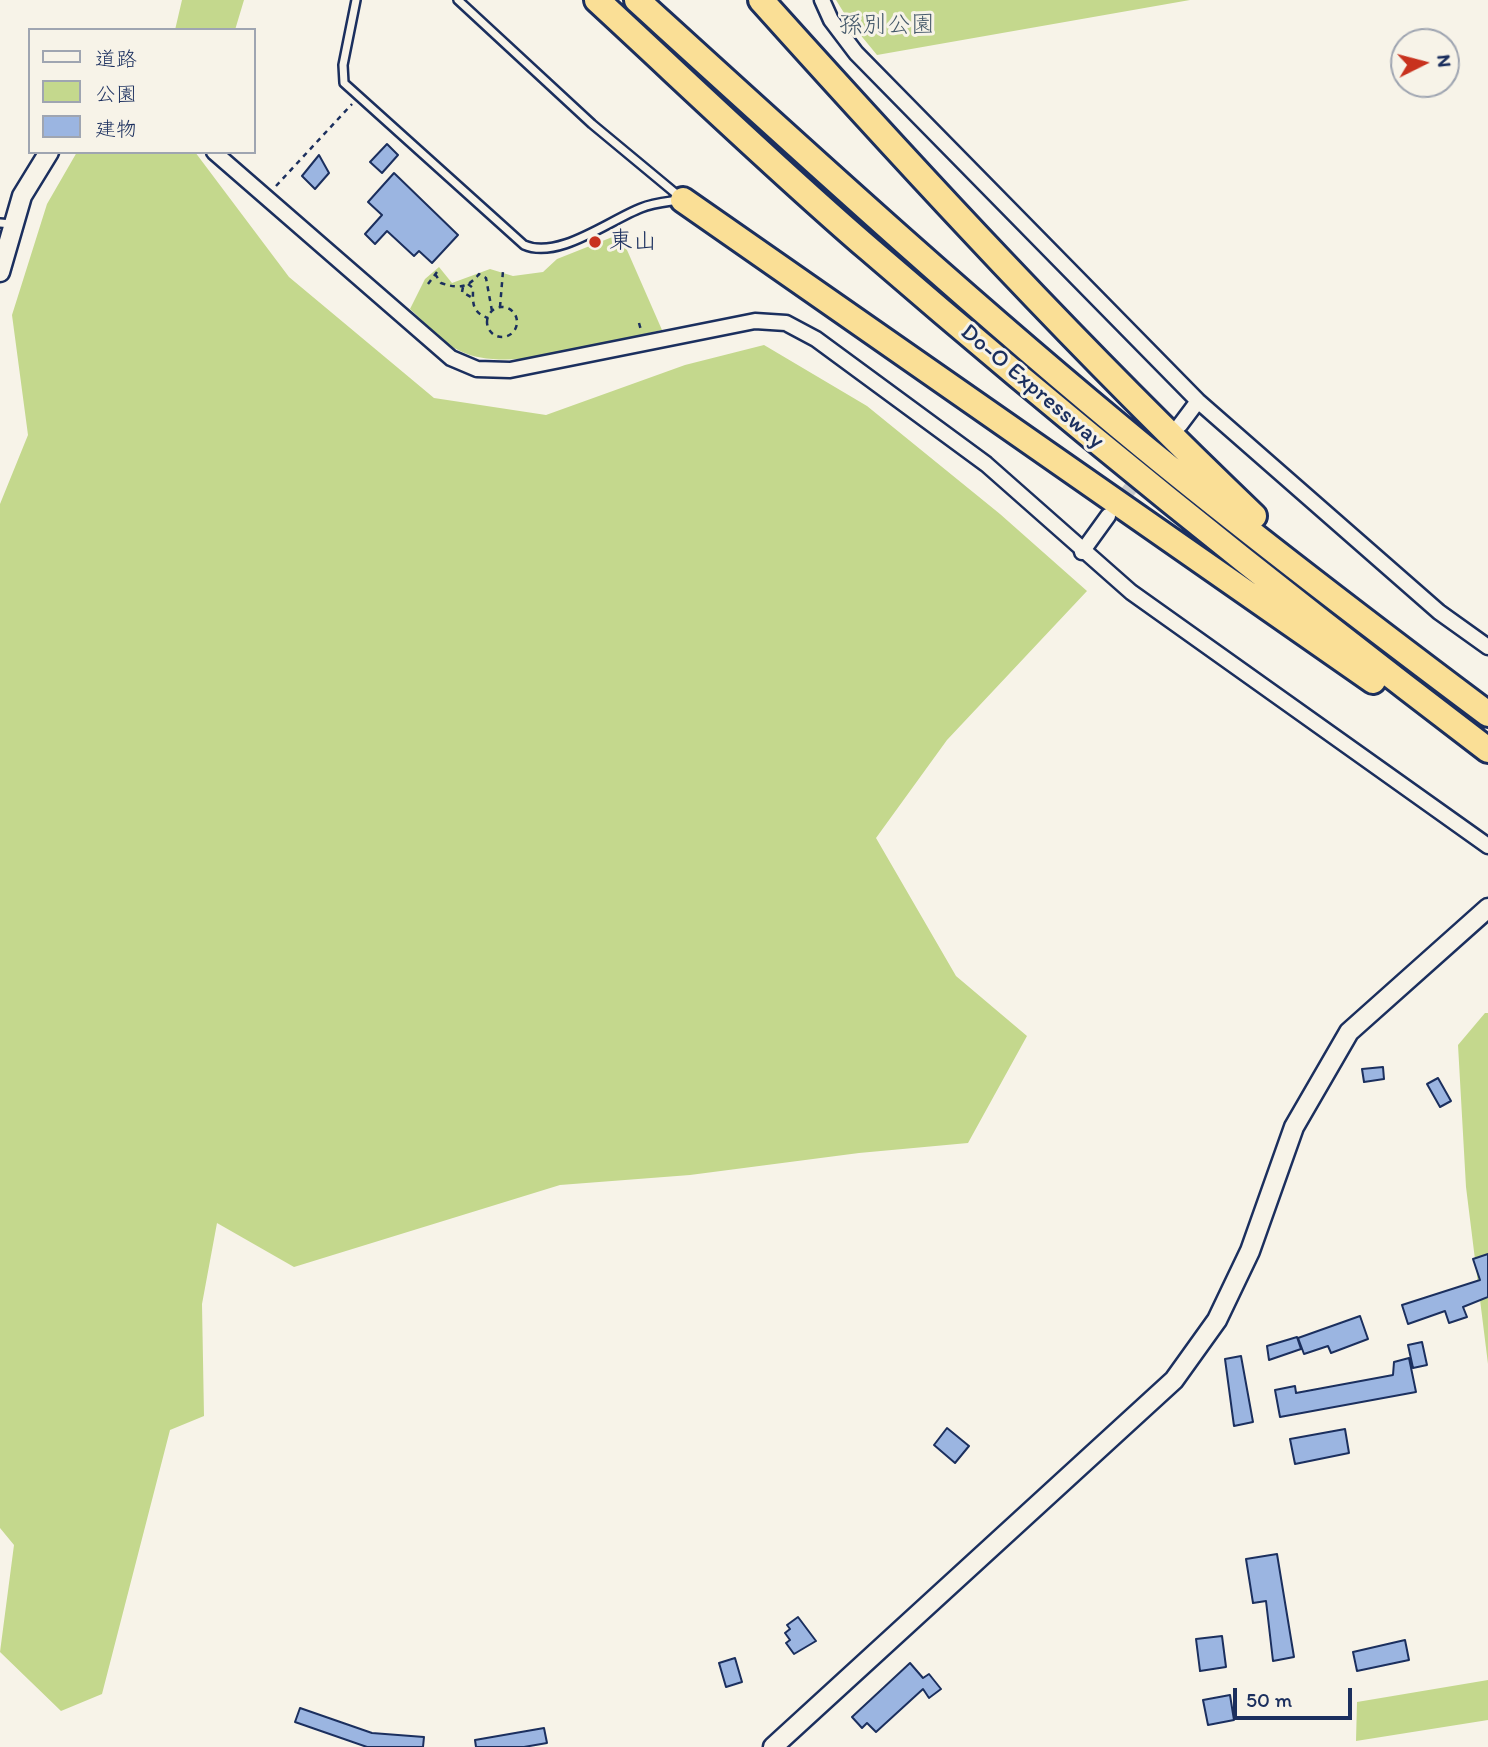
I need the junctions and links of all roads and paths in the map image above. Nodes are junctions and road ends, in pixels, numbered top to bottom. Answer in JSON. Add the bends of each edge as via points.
{"nodes":[{"id":1,"x":356,"y":0,"type":"edge"},
{"id":2,"x":458,"y":0,"type":"edge"},
{"id":3,"x":597,"y":0,"type":"edge"},
{"id":4,"x":638,"y":0,"type":"edge"},
{"id":5,"x":761,"y":0,"type":"edge"},
{"id":6,"x":822,"y":0,"type":"edge"},
{"id":7,"x":359,"y":97,"type":"junction"},
{"id":8,"x":47,"y":154,"type":"edge"},
{"id":9,"x":216,"y":154,"type":"edge"},
{"id":10,"x":267,"y":196,"type":"junction"},
{"id":11,"x":683,"y":200,"type":"junction"},
{"id":12,"x":6,"y":223,"type":"edge"},
{"id":13,"x":440,"y":268,"type":"dead end"},
{"id":14,"x":503,"y":271,"type":"dead end"},
{"id":15,"x":0,"y":272,"type":"edge"},
{"id":16,"x":435,"y":274,"type":"junction"},
{"id":17,"x":428,"y":284,"type":"dead end"},
{"id":18,"x":468,"y":285,"type":"junction"},
{"id":19,"x":463,"y":287,"type":"junction"},
{"id":20,"x":471,"y":297,"type":"junction"},
{"id":21,"x":500,"y":307,"type":"junction"},
{"id":22,"x":492,"y":311,"type":"junction"},
{"id":23,"x":488,"y":318,"type":"junction"},
{"id":24,"x":1198,"y":401,"type":"junction"},
{"id":25,"x":1180,"y":425,"type":"dead end"},
{"id":26,"x":1108,"y":516,"type":"tunnel mouth"},
{"id":27,"x":1082,"y":552,"type":"junction"},
{"id":28,"x":1360,"y":618,"type":"junction"},
{"id":29,"x":1488,"y":647,"type":"edge"},
{"id":30,"x":1488,"y":714,"type":"edge"},
{"id":31,"x":1488,"y":750,"type":"edge"},
{"id":32,"x":1488,"y":755,"type":"edge"},
{"id":33,"x":1488,"y":846,"type":"edge"},
{"id":34,"x":1488,"y":908,"type":"edge"},
{"id":35,"x":774,"y":1747,"type":"edge"}],
"edges":[{"from":1,"to":7,"type":"lane","via":[[343,65],[344,83]]},
{"from":2,"to":11,"type":"lane","via":[[592,124]]},
{"from":3,"to":31,"type":"highway","name":"Do-O Expressway","via":[[867,247],[1129,470]]},
{"from":4,"to":28,"type":"highway","name":"Do-O Expressway","via":[[904,243],[1144,447]]},
{"from":5,"to":28,"type":"highway","via":[[1158,425]]},
{"from":6,"to":24,"type":"street","via":[[856,53]]},
{"from":7,"to":10,"type":"path"},
{"from":7,"to":11,"type":"lane","via":[[533,249],[553,249],[645,206]]},
{"from":8,"to":12,"type":"street"},
{"from":9,"to":10,"type":"street"},
{"from":10,"to":27,"type":"street","via":[[451,358],[477,369],[510,370],[557,362],[745,323],[786,323],[816,339],[986,464]]},
{"from":11,"to":32,"type":"highway","via":[[1352,668]]},
{"from":12,"to":15,"type":"street"},
{"from":13,"to":16,"type":"path"},
{"from":14,"to":21,"type":"path"},
{"from":16,"to":17,"type":"path"},
{"from":16,"to":19,"type":"path","via":[[441,283]]},
{"from":18,"to":19,"type":"path"},
{"from":18,"to":20,"type":"path","via":[[473,288]]},
{"from":18,"to":22,"type":"path","via":[[479,274],[486,278]]},
{"from":19,"to":20,"type":"path","via":[[462,292]]},
{"from":20,"to":23,"type":"path","via":[[474,309]]},
{"from":21,"to":22,"type":"path"},
{"from":21,"to":23,"type":"path","via":[[516,316],[517,326],[511,334],[492,333]]},
{"from":22,"to":23,"type":"path"},
{"from":24,"to":25,"type":"street"},
{"from":24,"to":29,"type":"street","via":[[1439,612]]},
{"from":26,"to":27,"type":"street"},
{"from":27,"to":33,"type":"street","via":[[1131,592]]},
{"from":28,"to":30,"type":"highway","name":"Do-O Expressway"},
{"from":34,"to":35,"type":"street","via":[[1349,1032],[1294,1127],[1251,1251],[1217,1320],[1174,1380]]}]}
